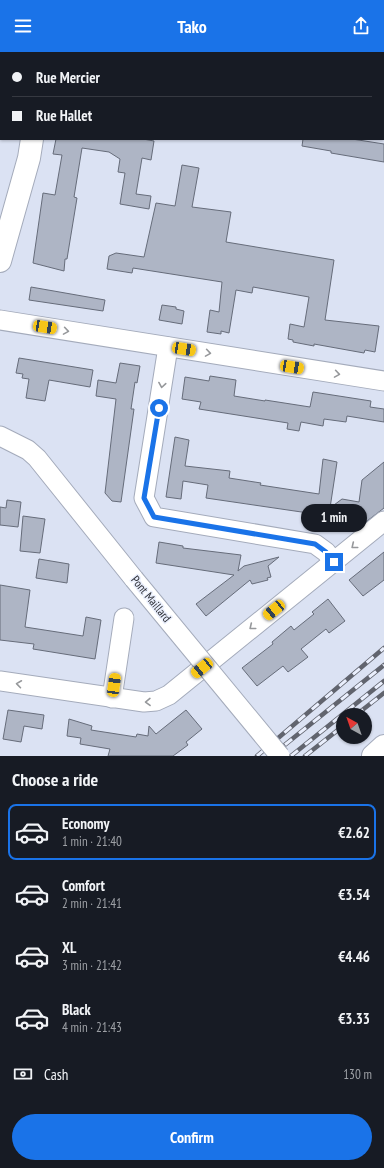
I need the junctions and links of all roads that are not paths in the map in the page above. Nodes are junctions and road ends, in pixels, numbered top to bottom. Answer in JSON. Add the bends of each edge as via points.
{"nodes":[{"id":1,"x":32,"y":140,"type":"edge"},
{"id":2,"x":3,"y":239,"type":"edge"},
{"id":3,"x":0,"y":261,"type":"edge"},
{"id":4,"x":0,"y":320,"type":"edge"},
{"id":5,"x":168,"y":347,"type":"junction"},
{"id":6,"x":384,"y":381,"type":"edge"},
{"id":7,"x":0,"y":436,"type":"edge"},
{"id":8,"x":19,"y":446,"type":"junction"},
{"id":9,"x":0,"y":448,"type":"edge"},
{"id":10,"x":384,"y":522,"type":"edge"},
{"id":11,"x":334,"y":562,"type":"junction"},
{"id":12,"x":124,"y":618,"type":"dead end"},
{"id":13,"x":0,"y":681,"type":"edge"},
{"id":14,"x":112,"y":698,"type":"junction"},
{"id":15,"x":384,"y":746,"type":"edge"},
{"id":16,"x":280,"y":756,"type":"edge"},
{"id":17,"x":373,"y":756,"type":"edge"}],
"edges":[{"from":1,"to":2,"type":"main road","via":[[29,158]]},
{"from":2,"to":3,"type":"main road"},
{"from":4,"to":5,"type":"street","one_way":true},
{"from":5,"to":6,"type":"street","one_way":true},
{"from":5,"to":11,"type":"street","one_way":true,"via":[[144,498],[154,517],[315,544]]},
{"from":7,"to":8,"type":"street","name":"Pont Maillard"},
{"from":8,"to":9,"type":"street"},
{"from":8,"to":16,"type":"street","name":"Pont Maillard","bridge":true,"via":[[37,458]]},
{"from":10,"to":11,"type":"street","one_way":true},
{"from":11,"to":14,"type":"street","one_way":true,"via":[[169,695],[151,702]]},
{"from":12,"to":14,"type":"street"},
{"from":14,"to":13,"type":"street","one_way":true},
{"from":15,"to":17,"type":"main road"}]}
